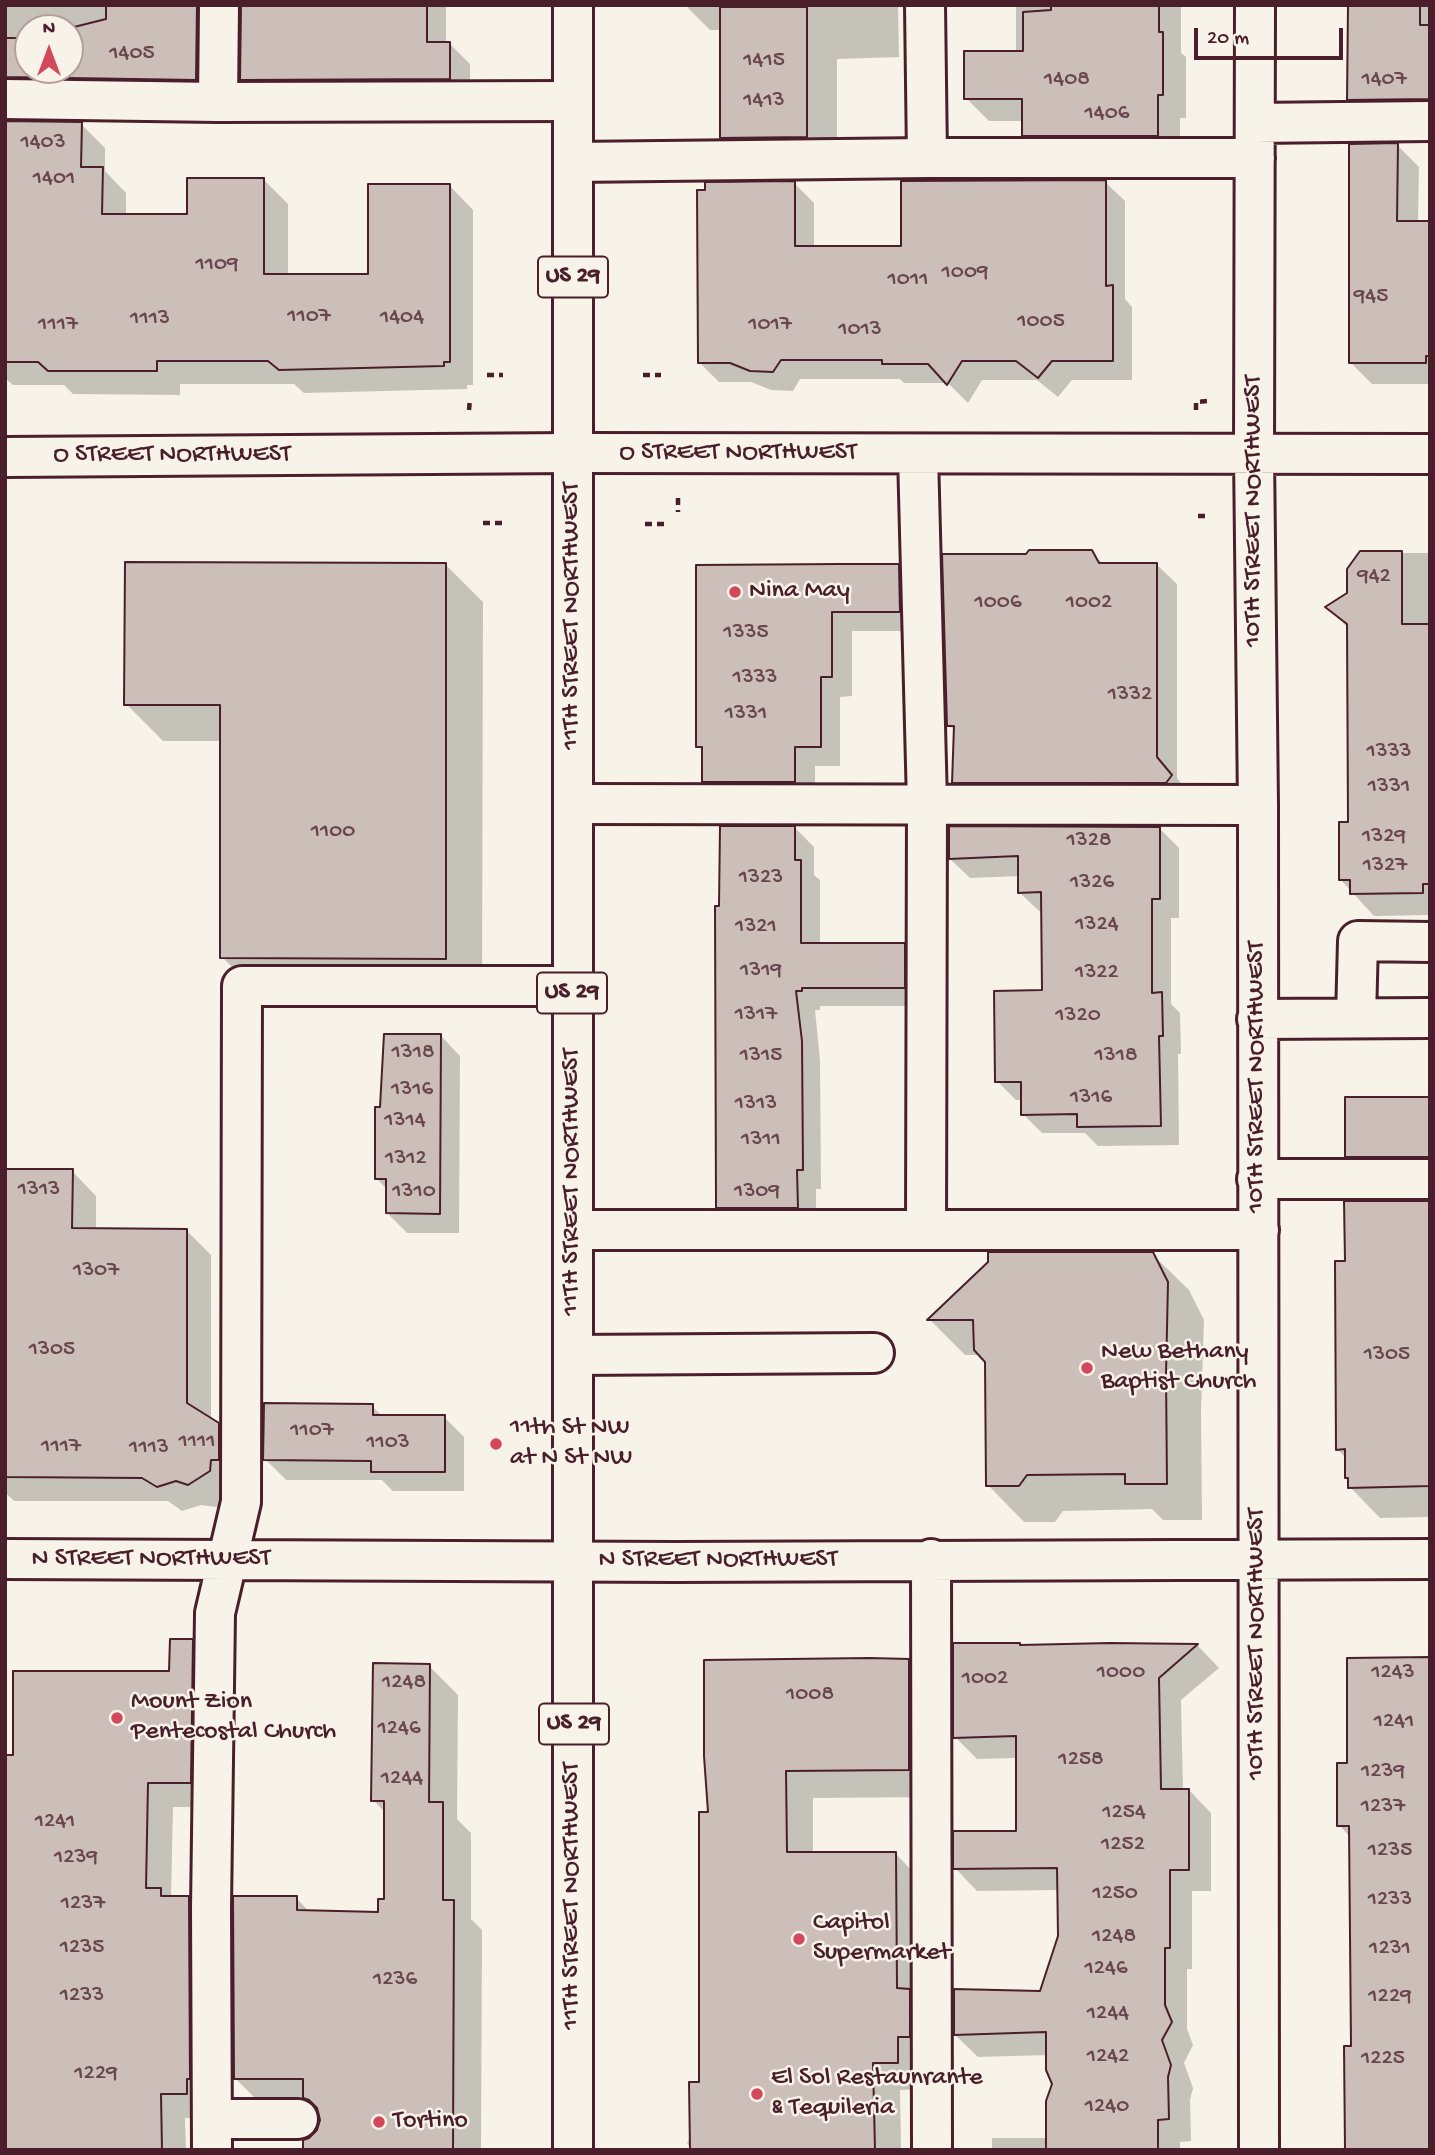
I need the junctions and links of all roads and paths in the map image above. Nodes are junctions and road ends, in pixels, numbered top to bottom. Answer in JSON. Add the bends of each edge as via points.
{"nodes":[{"id":1,"x":219,"y":5,"type":"edge"},
{"id":2,"x":573,"y":5,"type":"edge"},
{"id":3,"x":925,"y":5,"type":"edge"},
{"id":4,"x":1255,"y":5,"type":"edge"},
{"id":5,"x":5,"y":99,"type":"edge"},
{"id":6,"x":573,"y":101,"type":"junction"},
{"id":7,"x":218,"y":102,"type":"junction"},
{"id":8,"x":1430,"y":121,"type":"edge"},
{"id":9,"x":1255,"y":141,"type":"junction"},
{"id":10,"x":927,"y":158,"type":"junction"},
{"id":11,"x":573,"y":162,"type":"junction"},
{"id":12,"x":487,"y":375,"type":"dead end"},
{"id":13,"x":503,"y":375,"type":"dead end"},
{"id":14,"x":643,"y":376,"type":"dead end"},
{"id":15,"x":662,"y":376,"type":"dead end"},
{"id":16,"x":573,"y":453,"type":"junction"},
{"id":17,"x":1430,"y":454,"type":"edge"},
{"id":18,"x":918,"y":455,"type":"junction"},
{"id":19,"x":1254,"y":455,"type":"junction"},
{"id":20,"x":5,"y":457,"type":"edge"},
{"id":21,"x":678,"y":494,"type":"dead end"},
{"id":22,"x":678,"y":512,"type":"dead end"},
{"id":23,"x":483,"y":523,"type":"dead end"},
{"id":24,"x":503,"y":523,"type":"dead end"},
{"id":25,"x":645,"y":524,"type":"dead end"},
{"id":26,"x":668,"y":524,"type":"dead end"},
{"id":27,"x":927,"y":803,"type":"junction"},
{"id":28,"x":573,"y":804,"type":"junction"},
{"id":29,"x":1258,"y":805,"type":"junction"},
{"id":30,"x":1430,"y":942,"type":"edge"},
{"id":31,"x":572,"y":986,"type":"junction"},
{"id":32,"x":1356,"y":1018,"type":"junction"},
{"id":33,"x":1430,"y":1018,"type":"edge"},
{"id":34,"x":1256,"y":1019,"type":"junction"},
{"id":35,"x":1257,"y":1179,"type":"junction"},
{"id":36,"x":1430,"y":1179,"type":"edge"},
{"id":37,"x":573,"y":1230,"type":"junction"},
{"id":38,"x":926,"y":1230,"type":"junction"},
{"id":39,"x":1258,"y":1230,"type":"junction"},
{"id":40,"x":874,"y":1353,"type":"dead end"},
{"id":41,"x":573,"y":1355,"type":"junction"},
{"id":42,"x":5,"y":1559,"type":"edge"},
{"id":43,"x":931,"y":1559,"type":"junction"},
{"id":44,"x":1258,"y":1559,"type":"junction"},
{"id":45,"x":1430,"y":1559,"type":"edge"},
{"id":46,"x":227,"y":1560,"type":"junction"},
{"id":47,"x":574,"y":1562,"type":"junction"},
{"id":48,"x":298,"y":2119,"type":"dead end"},
{"id":49,"x":212,"y":2134,"type":"edge"},
{"id":50,"x":573,"y":2150,"type":"edge"},
{"id":51,"x":932,"y":2150,"type":"edge"},
{"id":52,"x":1259,"y":2150,"type":"edge"}],
"edges":[{"from":1,"to":7,"type":"main road"},
{"from":2,"to":6,"type":"main road","name":"11TH STREET NORTHWEST","number":"US 29"},
{"from":3,"to":10,"type":"main road"},
{"from":4,"to":9,"type":"main road","name":"10TH STREET NORTHWEST"},
{"from":5,"to":7,"type":"main road"},
{"from":6,"to":7,"type":"main road"},
{"from":6,"to":11,"type":"main road","name":"11TH STREET NORTHWEST","number":"US 29"},
{"from":8,"to":9,"type":"main road"},
{"from":9,"to":10,"type":"main road"},
{"from":9,"to":19,"type":"main road","name":"10TH STREET NORTHWEST"},
{"from":10,"to":11,"type":"main road"},
{"from":11,"to":16,"type":"main road","name":"11TH STREET NORTHWEST","number":"US 29"},
{"from":12,"to":13,"type":"path"},
{"from":14,"to":15,"type":"path"},
{"from":16,"to":18,"type":"main road","name":"O STREET NORTHWEST"},
{"from":16,"to":20,"type":"main road","name":"O STREET NORTHWEST"},
{"from":16,"to":28,"type":"main road","name":"11TH STREET NORTHWEST","number":"US 29"},
{"from":17,"to":19,"type":"main road","name":"O STREET NORTHWEST"},
{"from":18,"to":19,"type":"main road","name":"O STREET NORTHWEST"},
{"from":18,"to":27,"type":"main road"},
{"from":19,"to":29,"type":"main road","name":"10TH STREET NORTHWEST"},
{"from":21,"to":22,"type":"path"},
{"from":23,"to":24,"type":"path"},
{"from":25,"to":26,"type":"path"},
{"from":27,"to":28,"type":"main road"},
{"from":27,"to":29,"type":"main road"},
{"from":27,"to":38,"type":"main road"},
{"from":28,"to":31,"type":"main road","name":"11TH STREET NORTHWEST","number":"US 29"},
{"from":29,"to":34,"type":"main road","name":"10TH STREET NORTHWEST"},
{"from":30,"to":32,"type":"main road","via":[[1358,941]]},
{"from":31,"to":37,"type":"main road","name":"11TH STREET NORTHWEST","number":"US 29"},
{"from":31,"to":46,"type":"main road","via":[[242,986],[240,1502]]},
{"from":32,"to":33,"type":"main road"},
{"from":32,"to":34,"type":"main road"},
{"from":34,"to":35,"type":"main road","name":"10TH STREET NORTHWEST"},
{"from":35,"to":36,"type":"main road"},
{"from":35,"to":39,"type":"main road","name":"10TH STREET NORTHWEST"},
{"from":37,"to":38,"type":"main road"},
{"from":37,"to":41,"type":"main road","name":"11TH STREET NORTHWEST","number":"US 29"},
{"from":38,"to":39,"type":"main road"},
{"from":39,"to":44,"type":"main road","name":"10TH STREET NORTHWEST"},
{"from":40,"to":41,"type":"main road"},
{"from":41,"to":47,"type":"main road","name":"11TH STREET NORTHWEST","number":"US 29"},
{"from":42,"to":46,"type":"main road","name":"N STREET NORTHWEST"},
{"from":43,"to":44,"type":"main road","name":"N STREET NORTHWEST"},
{"from":43,"to":47,"type":"main road","name":"N STREET NORTHWEST"},
{"from":43,"to":51,"type":"main road"},
{"from":44,"to":45,"type":"main road","name":"N STREET NORTHWEST"},
{"from":44,"to":52,"type":"main road","name":"10TH STREET NORTHWEST"},
{"from":46,"to":47,"type":"main road","name":"N STREET NORTHWEST"},
{"from":46,"to":49,"type":"main road","via":[[215,1613]]},
{"from":47,"to":50,"type":"main road","name":"11TH STREET NORTHWEST","number":"US 29"},
{"from":48,"to":49,"type":"main road"}]}
